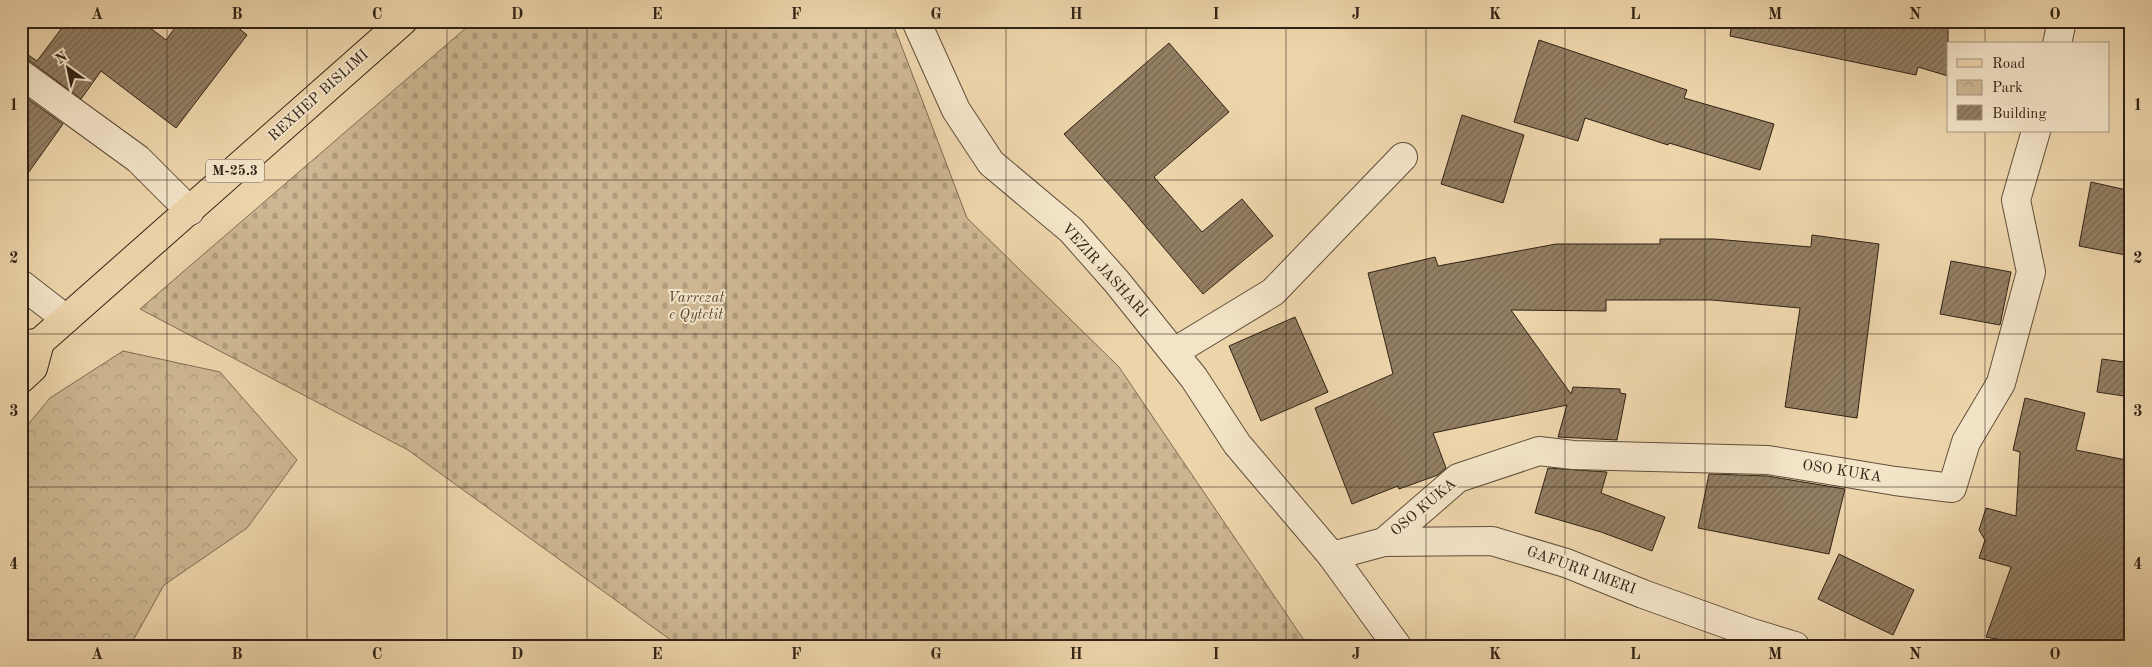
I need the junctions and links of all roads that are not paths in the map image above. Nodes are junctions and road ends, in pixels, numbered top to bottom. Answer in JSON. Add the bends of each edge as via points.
{"nodes":[{"id":1,"x":402,"y":21,"type":"edge"},
{"id":2,"x":916,"y":21,"type":"edge"},
{"id":3,"x":2062,"y":21,"type":"edge"},
{"id":4,"x":2057,"y":42,"type":"edge"},
{"id":5,"x":21,"y":74,"type":"edge"},
{"id":6,"x":2036,"y":132,"type":"edge"},
{"id":7,"x":1403,"y":157,"type":"dead end"},
{"id":8,"x":190,"y":211,"type":"junction"},
{"id":9,"x":21,"y":284,"type":"edge"},
{"id":10,"x":66,"y":319,"type":"junction"},
{"id":11,"x":31,"y":344,"type":"edge"},
{"id":12,"x":1174,"y":352,"type":"junction"},
{"id":13,"x":21,"y":379,"type":"edge"},
{"id":14,"x":1384,"y":542,"type":"junction"},
{"id":15,"x":1332,"y":556,"type":"junction"},
{"id":16,"x":1397,"y":646,"type":"edge"},
{"id":17,"x":1796,"y":646,"type":"edge"}],
"edges":[{"from":1,"to":8,"type":"main road","name":"REXHEP BISLIMI","number":"M-25.3"},
{"from":2,"to":12,"type":"street","name":"VEZIR JASHARI","via":[[956,110],[991,163],[1071,230]]},
{"from":3,"to":4,"type":"street"},
{"from":5,"to":8,"type":"street","via":[[138,159]]},
{"from":6,"to":14,"type":"street","name":"OSO KUKA","via":[[2016,200],[2031,272],[2001,383],[1966,442],[1952,488],[1768,460],[1573,455],[1539,451],[1458,478]]},
{"from":7,"to":12,"type":"street","via":[[1273,292]]},
{"from":8,"to":10,"type":"main road","name":"REXHEP BISLIMI","number":"M-25.3"},
{"from":9,"to":10,"type":"street"},
{"from":10,"to":11,"type":"main road","name":"REXHEP BISLIMI","number":"M-25.3"},
{"from":11,"to":13,"type":"main road","name":"REXHEP BISLIMI","number":"M-25.3","via":[[33,368]]},
{"from":12,"to":15,"type":"street","name":"VEZIR JASHARI","via":[[1237,444]]},
{"from":14,"to":15,"type":"street","name":"GAFURR IMERI"},
{"from":14,"to":17,"type":"street","name":"GAFURR IMERI","via":[[1492,541],[1566,563],[1643,594]]},
{"from":15,"to":16,"type":"street","name":"VEZIR JASHARI"}]}
